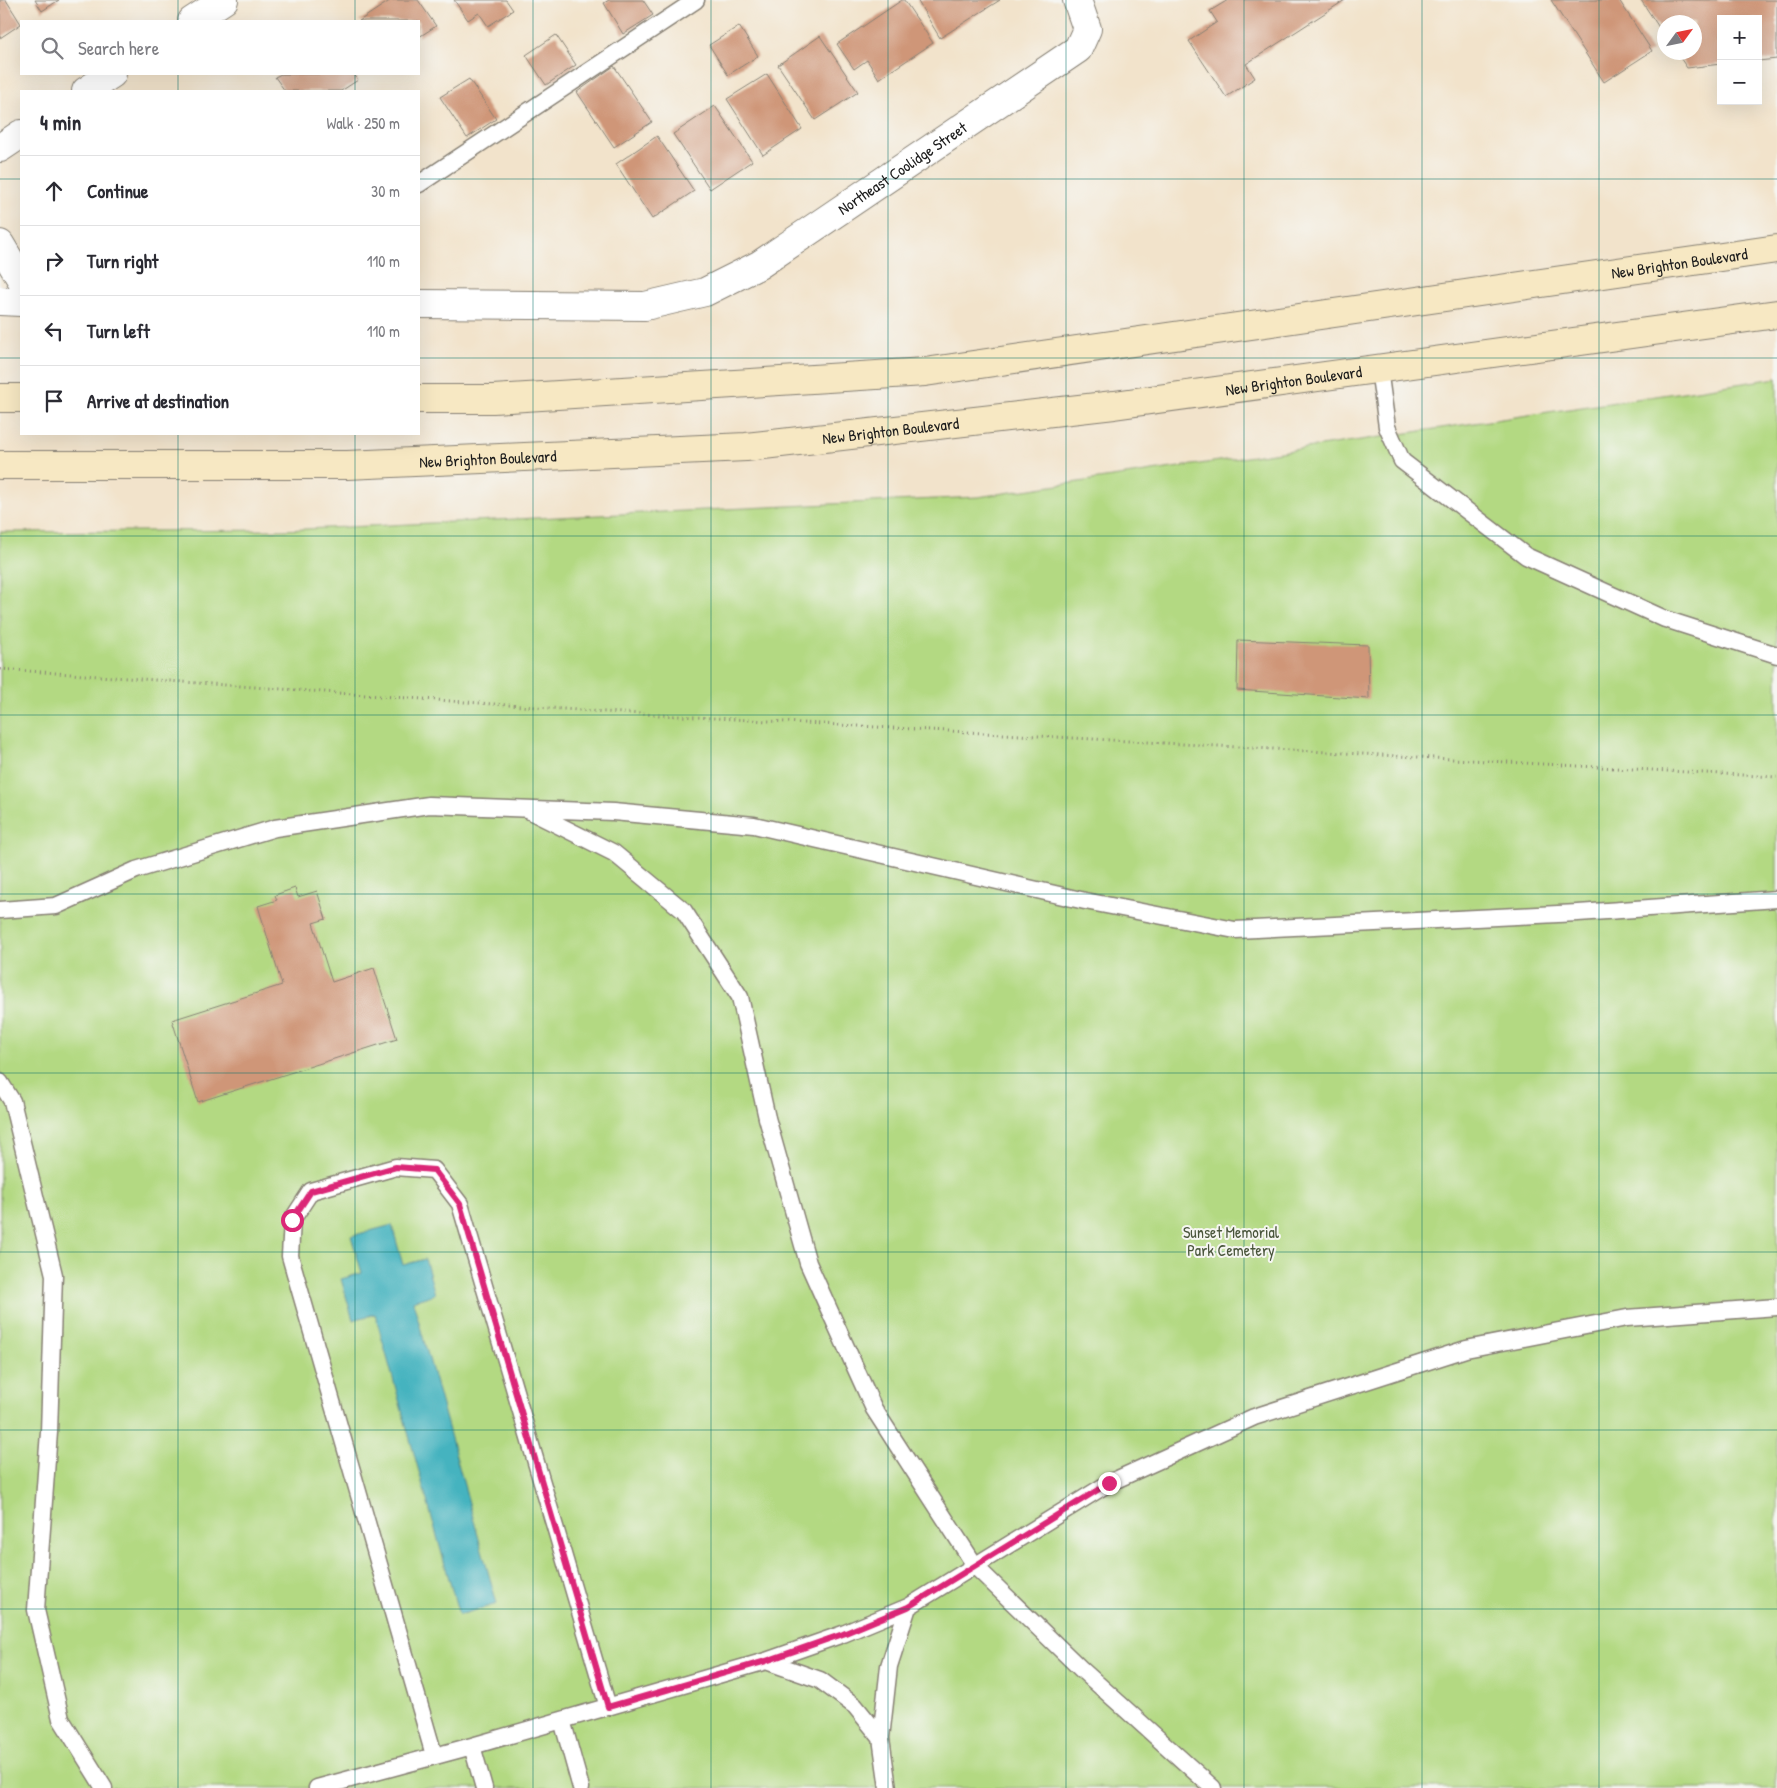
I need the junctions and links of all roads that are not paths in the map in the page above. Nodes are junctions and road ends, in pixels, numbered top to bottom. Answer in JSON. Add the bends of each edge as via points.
{"nodes":[{"id":1,"x":224,"y":0,"type":"edge"},
{"id":2,"x":696,"y":0,"type":"edge"},
{"id":3,"x":1077,"y":0,"type":"edge"},
{"id":4,"x":194,"y":20,"type":"edge"},
{"id":5,"x":110,"y":75,"type":"edge"},
{"id":6,"x":88,"y":90,"type":"edge"},
{"id":7,"x":20,"y":135,"type":"edge"},
{"id":8,"x":0,"y":148,"type":"edge"},
{"id":9,"x":420,"y":183,"type":"edge"},
{"id":10,"x":0,"y":244,"type":"edge"},
{"id":11,"x":1777,"y":248,"type":"edge"},
{"id":12,"x":20,"y":277,"type":"edge"},
{"id":13,"x":0,"y":301,"type":"edge"},
{"id":14,"x":20,"y":302,"type":"edge"},
{"id":15,"x":420,"y":304,"type":"edge"},
{"id":16,"x":1777,"y":314,"type":"edge"},
{"id":17,"x":1380,"y":368,"type":"junction"},
{"id":18,"x":0,"y":398,"type":"edge"},
{"id":19,"x":20,"y":398,"type":"edge"},
{"id":20,"x":420,"y":399,"type":"edge"},
{"id":21,"x":0,"y":465,"type":"edge"},
{"id":22,"x":1777,"y":655,"type":"edge"},
{"id":23,"x":526,"y":809,"type":"junction"},
{"id":24,"x":1777,"y":899,"type":"edge"},
{"id":25,"x":0,"y":910,"type":"edge"},
{"id":26,"x":0,"y":1082,"type":"edge"},
{"id":27,"x":1777,"y":1307,"type":"edge"},
{"id":28,"x":976,"y":1567,"type":"junction"},
{"id":29,"x":908,"y":1607,"type":"junction"},
{"id":30,"x":766,"y":1661,"type":"junction"},
{"id":31,"x":608,"y":1707,"type":"junction"},
{"id":32,"x":562,"y":1720,"type":"junction"},
{"id":33,"x":881,"y":1738,"type":"junction"},
{"id":34,"x":472,"y":1746,"type":"junction"},
{"id":35,"x":434,"y":1755,"type":"junction"},
{"id":36,"x":104,"y":1788,"type":"edge"},
{"id":37,"x":317,"y":1788,"type":"edge"},
{"id":38,"x":484,"y":1788,"type":"edge"},
{"id":39,"x":581,"y":1788,"type":"edge"},
{"id":40,"x":888,"y":1788,"type":"edge"},
{"id":41,"x":1213,"y":1788,"type":"edge"}],
"edges":[{"from":1,"to":4,"type":"street"},
{"from":2,"to":9,"type":"lane"},
{"from":3,"to":15,"type":"street","name":"Northeast Coolidge Street","via":[[1087,29],[1078,49],[759,265],[705,292],[645,306]]},
{"from":5,"to":6,"type":"street"},
{"from":7,"to":8,"type":"street"},
{"from":10,"to":12,"type":"street"},
{"from":11,"to":20,"type":"main road","name":"New Brighton Boulevard","via":[[925,372],[493,399]]},
{"from":13,"to":14,"type":"street"},
{"from":16,"to":17,"type":"main road","name":"New Brighton Boulevard"},
{"from":17,"to":21,"type":"main road","name":"New Brighton Boulevard","via":[[1114,405],[746,447],[347,465]]},
{"from":17,"to":22,"type":"lane","via":[[1387,427],[1402,462],[1526,556],[1665,619]]},
{"from":18,"to":19,"type":"main road"},
{"from":23,"to":24,"type":"lane","via":[[613,812],[754,825],[1085,901],[1235,930],[1578,913]]},
{"from":23,"to":25,"type":"lane","via":[[429,805],[275,828],[136,870],[56,906]]},
{"from":23,"to":28,"type":"lane","via":[[614,853],[684,911],[740,997],[767,1118],[808,1263],[874,1409]]},
{"from":26,"to":36,"type":"lane","via":[[12,1101],[54,1275],[49,1432],[36,1610],[62,1719]]},
{"from":27,"to":28,"type":"lane","via":[[1628,1318],[1466,1349],[1264,1414],[1109,1483]]},
{"from":28,"to":29,"type":"lane"},
{"from":28,"to":41,"type":"lane"},
{"from":29,"to":30,"type":"lane"},
{"from":29,"to":33,"type":"lane","via":[[889,1666]]},
{"from":30,"to":31,"type":"lane"},
{"from":30,"to":33,"type":"lane","via":[[820,1680],[855,1706]]},
{"from":31,"to":32,"type":"lane"},
{"from":31,"to":35,"type":"lane","via":[[460,1204],[434,1170],[396,1167],[311,1191],[292,1220],[290,1256]]},
{"from":32,"to":34,"type":"lane"},
{"from":32,"to":39,"type":"lane"},
{"from":33,"to":40,"type":"lane"},
{"from":34,"to":35,"type":"lane"},
{"from":34,"to":38,"type":"lane"},
{"from":35,"to":37,"type":"lane"}]}
